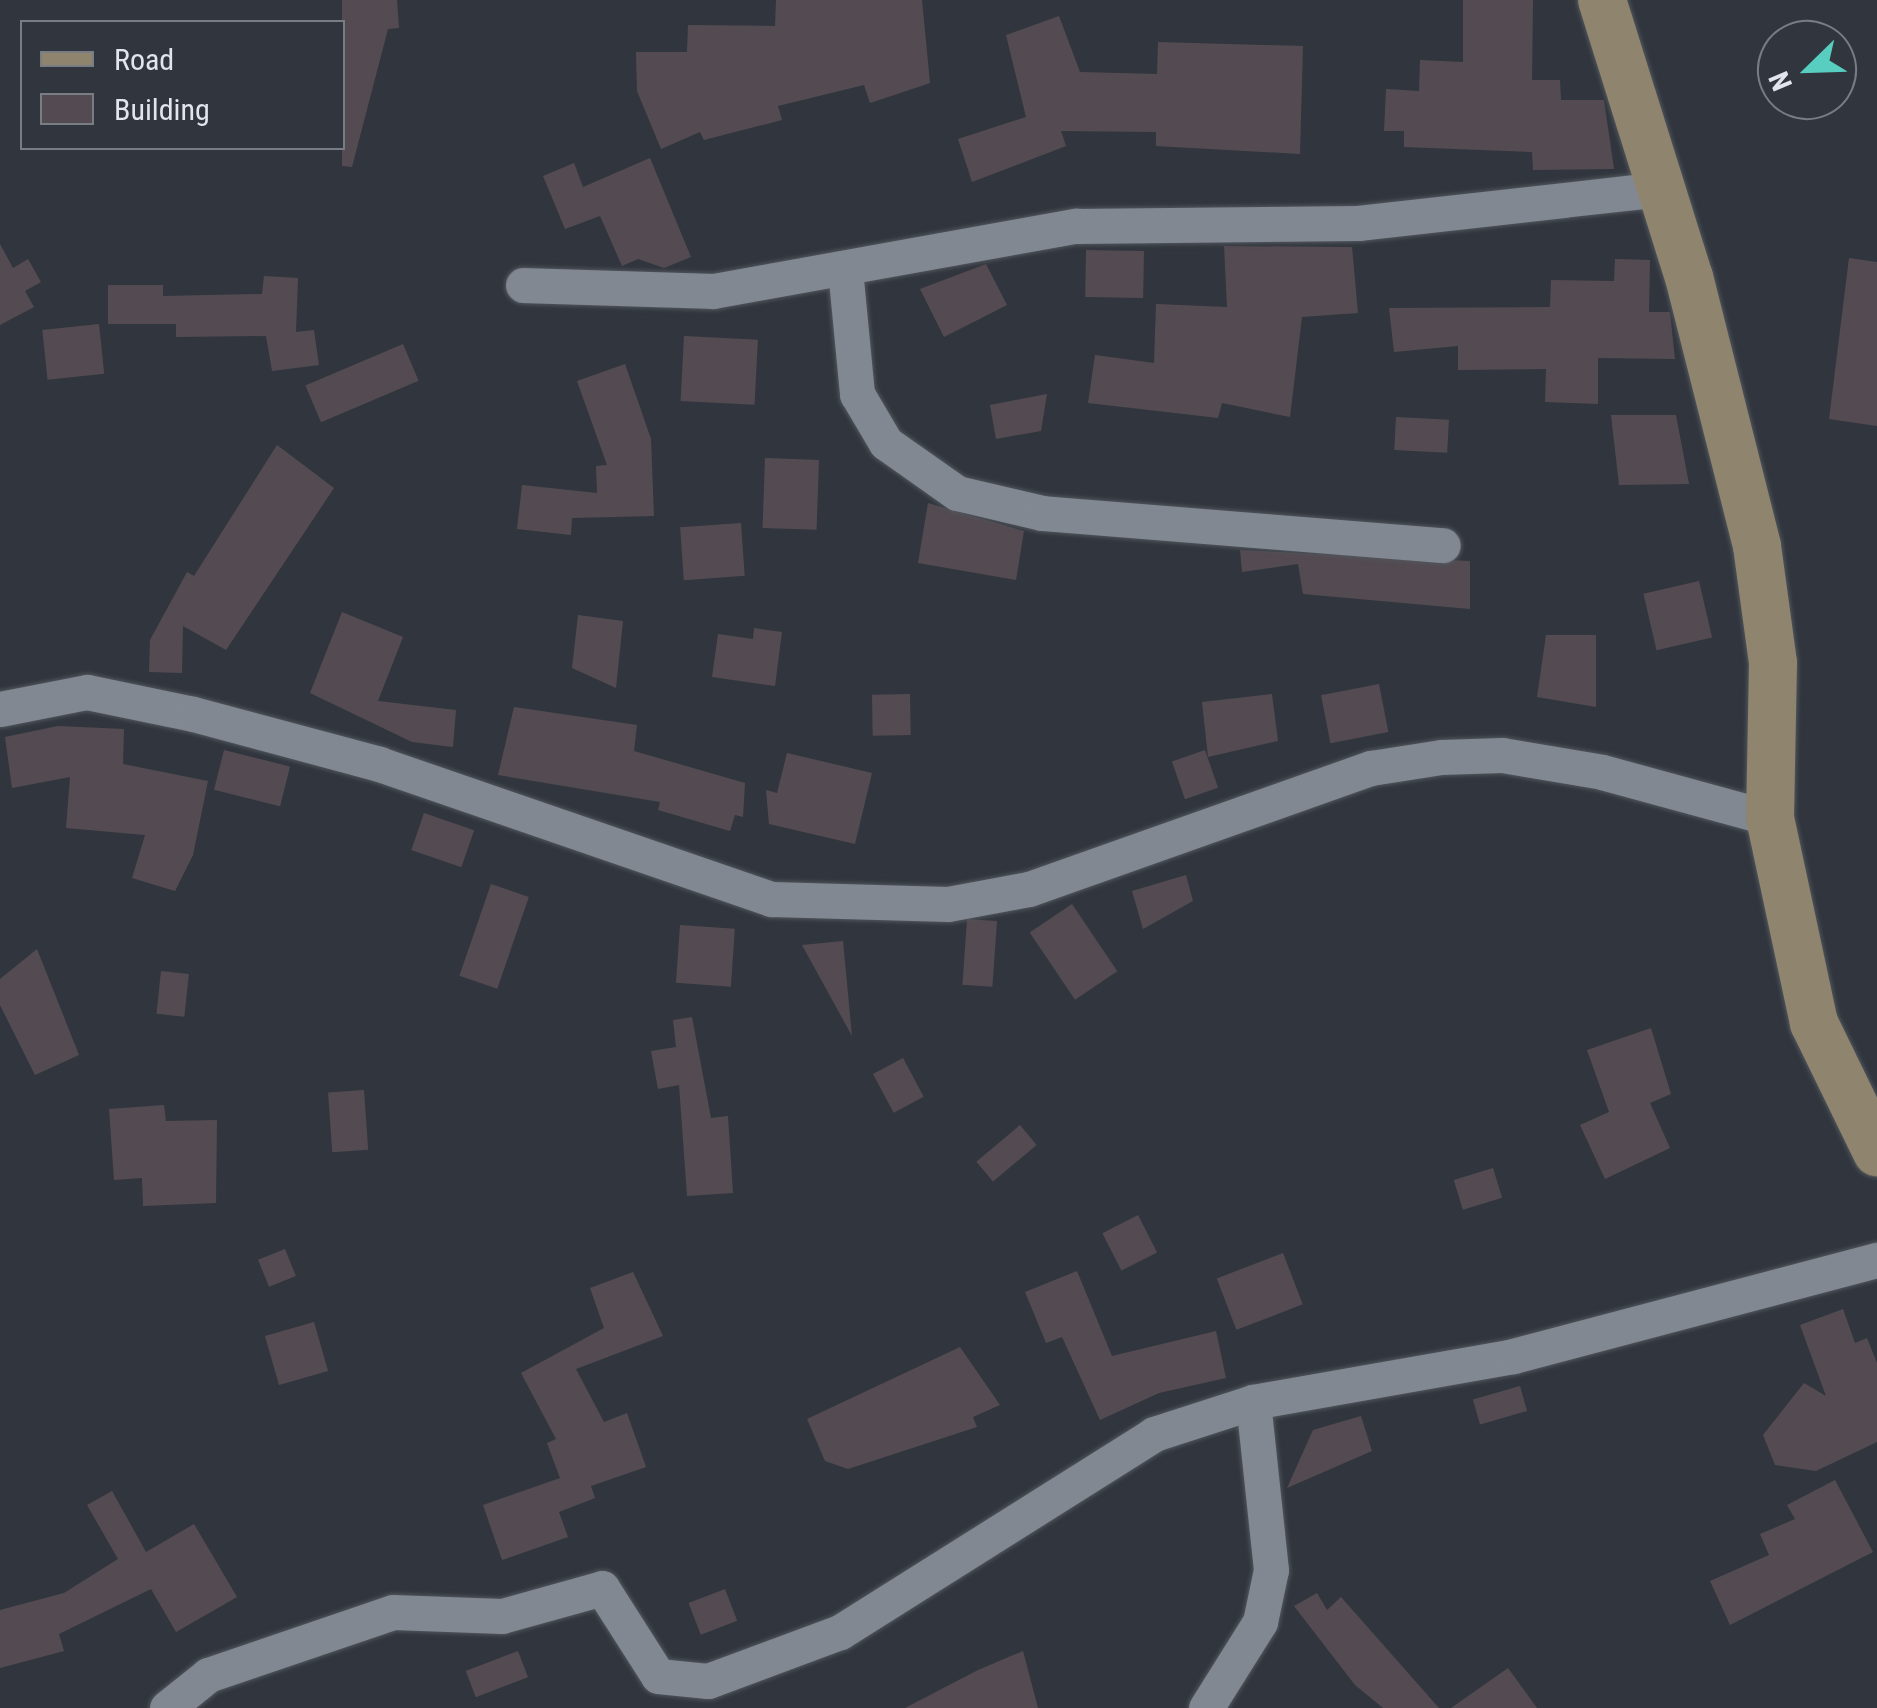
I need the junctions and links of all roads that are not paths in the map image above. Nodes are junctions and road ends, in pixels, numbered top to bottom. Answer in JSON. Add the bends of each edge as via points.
{"nodes":[{"id":1,"x":1602,"y":0,"type":"edge"},
{"id":2,"x":1661,"y":189,"type":"junction"},
{"id":3,"x":845,"y":269,"type":"junction"},
{"id":4,"x":523,"y":285,"type":"dead end"},
{"id":5,"x":1443,"y":545,"type":"dead end"},
{"id":6,"x":0,"y":709,"type":"edge"},
{"id":7,"x":1770,"y":818,"type":"junction"},
{"id":8,"x":1877,"y":1152,"type":"edge"},
{"id":9,"x":1877,"y":1260,"type":"edge"},
{"id":10,"x":1253,"y":1402,"type":"junction"},
{"id":11,"x":166,"y":1708,"type":"edge"},
{"id":12,"x":1206,"y":1708,"type":"edge"}],
"edges":[{"from":1,"to":2,"type":"street"},
{"from":2,"to":3,"type":"street","via":[[1358,223],[1076,226]]},
{"from":2,"to":7,"type":"street","via":[[1757,546],[1773,663]]},
{"from":3,"to":4,"type":"street","via":[[713,292]]},
{"from":3,"to":5,"type":"street","via":[[857,394],[886,443],[957,493],[1042,514]]},
{"from":6,"to":7,"type":"street","via":[[87,692],[193,714],[379,764],[771,899],[948,904],[1029,889],[1370,768],[1441,756],[1502,755],[1602,772]]},
{"from":7,"to":8,"type":"street","via":[[1814,1022]]},
{"from":9,"to":10,"type":"street","via":[[1513,1356]]},
{"from":10,"to":11,"type":"street","via":[[1154,1434],[840,1632],[708,1681],[658,1676],[602,1588],[502,1616],[393,1612],[208,1675]]},
{"from":10,"to":12,"type":"street","via":[[1272,1570],[1260,1622]]}]}
